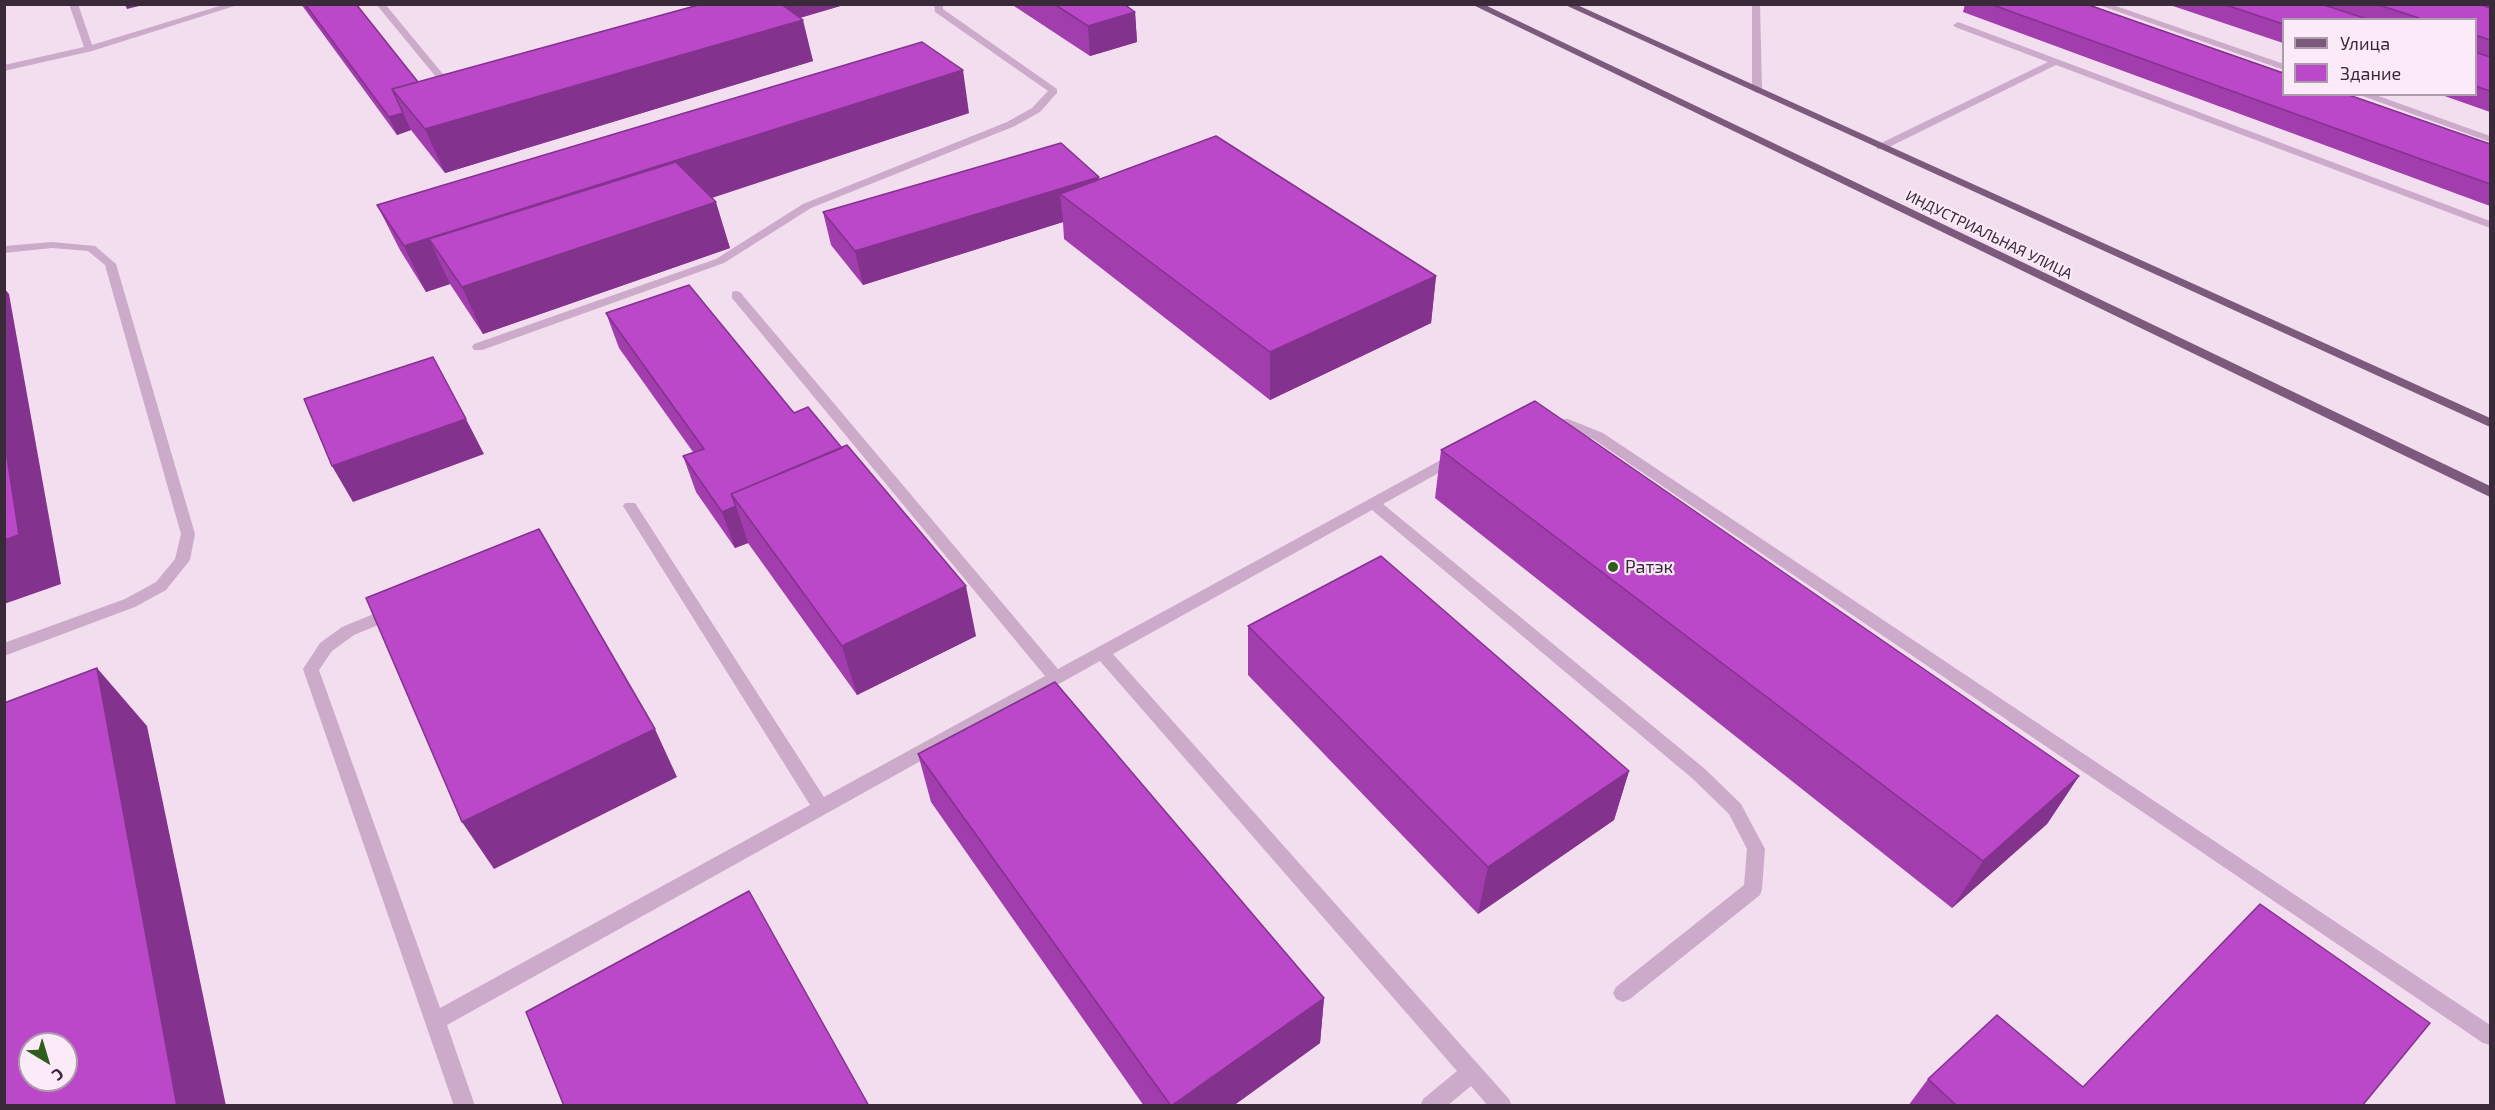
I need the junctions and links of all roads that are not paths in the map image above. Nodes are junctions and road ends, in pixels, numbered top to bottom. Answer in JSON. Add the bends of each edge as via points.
{"nodes":[{"id":1,"x":73,"y":4,"type":"edge"},
{"id":2,"x":237,"y":4,"type":"edge"},
{"id":3,"x":380,"y":4,"type":"edge"},
{"id":4,"x":939,"y":4,"type":"edge"},
{"id":5,"x":1475,"y":4,"type":"edge"},
{"id":6,"x":1567,"y":4,"type":"edge"},
{"id":7,"x":1756,"y":4,"type":"edge"},
{"id":8,"x":2100,"y":4,"type":"edge"},
{"id":9,"x":1958,"y":25,"type":"dead end"},
{"id":10,"x":89,"y":49,"type":"junction"},
{"id":11,"x":2055,"y":62,"type":"junction"},
{"id":12,"x":4,"y":68,"type":"edge"},
{"id":13,"x":2282,"y":68,"type":"edge"},
{"id":14,"x":466,"y":81,"type":"edge"},
{"id":15,"x":1756,"y":90,"type":"junction"},
{"id":16,"x":2368,"y":96,"type":"edge"},
{"id":17,"x":2490,"y":139,"type":"edge"},
{"id":18,"x":1881,"y":147,"type":"junction"},
{"id":19,"x":2490,"y":225,"type":"edge"},
{"id":20,"x":4,"y":250,"type":"edge"},
{"id":21,"x":736,"y":295,"type":"dead end"},
{"id":22,"x":478,"y":347,"type":"dead end"},
{"id":23,"x":1533,"y":423,"type":"edge"},
{"id":24,"x":2490,"y":423,"type":"edge"},
{"id":25,"x":1469,"y":450,"type":"edge"},
{"id":26,"x":2490,"y":492,"type":"edge"},
{"id":27,"x":1372,"y":503,"type":"junction"},
{"id":28,"x":630,"y":506,"type":"dead end"},
{"id":29,"x":411,"y":604,"type":"edge"},
{"id":30,"x":4,"y":650,"type":"edge"},
{"id":31,"x":1102,"y":653,"type":"junction"},
{"id":32,"x":1056,"y":678,"type":"junction"},
{"id":33,"x":821,"y":807,"type":"junction"},
{"id":34,"x":1623,"y":993,"type":"dead end"},
{"id":35,"x":435,"y":1021,"type":"junction"},
{"id":36,"x":2490,"y":1036,"type":"edge"},
{"id":37,"x":1472,"y":1072,"type":"junction"},
{"id":38,"x":465,"y":1106,"type":"edge"},
{"id":39,"x":1430,"y":1106,"type":"edge"},
{"id":40,"x":1502,"y":1106,"type":"edge"}],
"edges":[{"from":1,"to":10,"type":"lane"},
{"from":2,"to":10,"type":"lane"},
{"from":3,"to":14,"type":"lane","via":[[439,75]]},
{"from":4,"to":22,"type":"lane","via":[[938,10],[1054,91],[1036,110],[1011,124],[807,206],[720,261]]},
{"from":5,"to":26,"type":"main road","name":"ИНДУСТРИАЛЬНАЯ УЛИЦА"},
{"from":6,"to":15,"type":"main road","name":"ИНДУСТРИАЛЬНАЯ УЛИЦА"},
{"from":7,"to":15,"type":"lane"},
{"from":8,"to":13,"type":"lane"},
{"from":9,"to":11,"type":"lane"},
{"from":10,"to":12,"type":"lane"},
{"from":11,"to":18,"type":"lane"},
{"from":11,"to":19,"type":"lane"},
{"from":15,"to":18,"type":"main road","name":"ИНДУСТРИАЛЬНАЯ УЛИЦА"},
{"from":16,"to":17,"type":"lane"},
{"from":18,"to":24,"type":"main road","name":"ИНДУСТРИАЛЬНАЯ УЛИЦА"},
{"from":20,"to":30,"type":"lane","via":[[52,245],[91,248],[110,264],[188,534],[182,560],[161,585],[130,603]]},
{"from":21,"to":32,"type":"lane"},
{"from":23,"to":36,"type":"lane","via":[[1563,422],[1598,436]]},
{"from":25,"to":27,"type":"lane"},
{"from":27,"to":31,"type":"lane"},
{"from":27,"to":34,"type":"lane","via":[[1699,774],[1735,809],[1756,849],[1753,889]]},
{"from":28,"to":33,"type":"lane"},
{"from":29,"to":35,"type":"lane","via":[[348,632],[326,647],[311,669]]},
{"from":31,"to":32,"type":"lane"},
{"from":31,"to":37,"type":"lane"},
{"from":32,"to":33,"type":"lane"},
{"from":33,"to":35,"type":"lane"},
{"from":35,"to":38,"type":"lane"},
{"from":37,"to":39,"type":"lane"},
{"from":37,"to":40,"type":"lane"}]}
